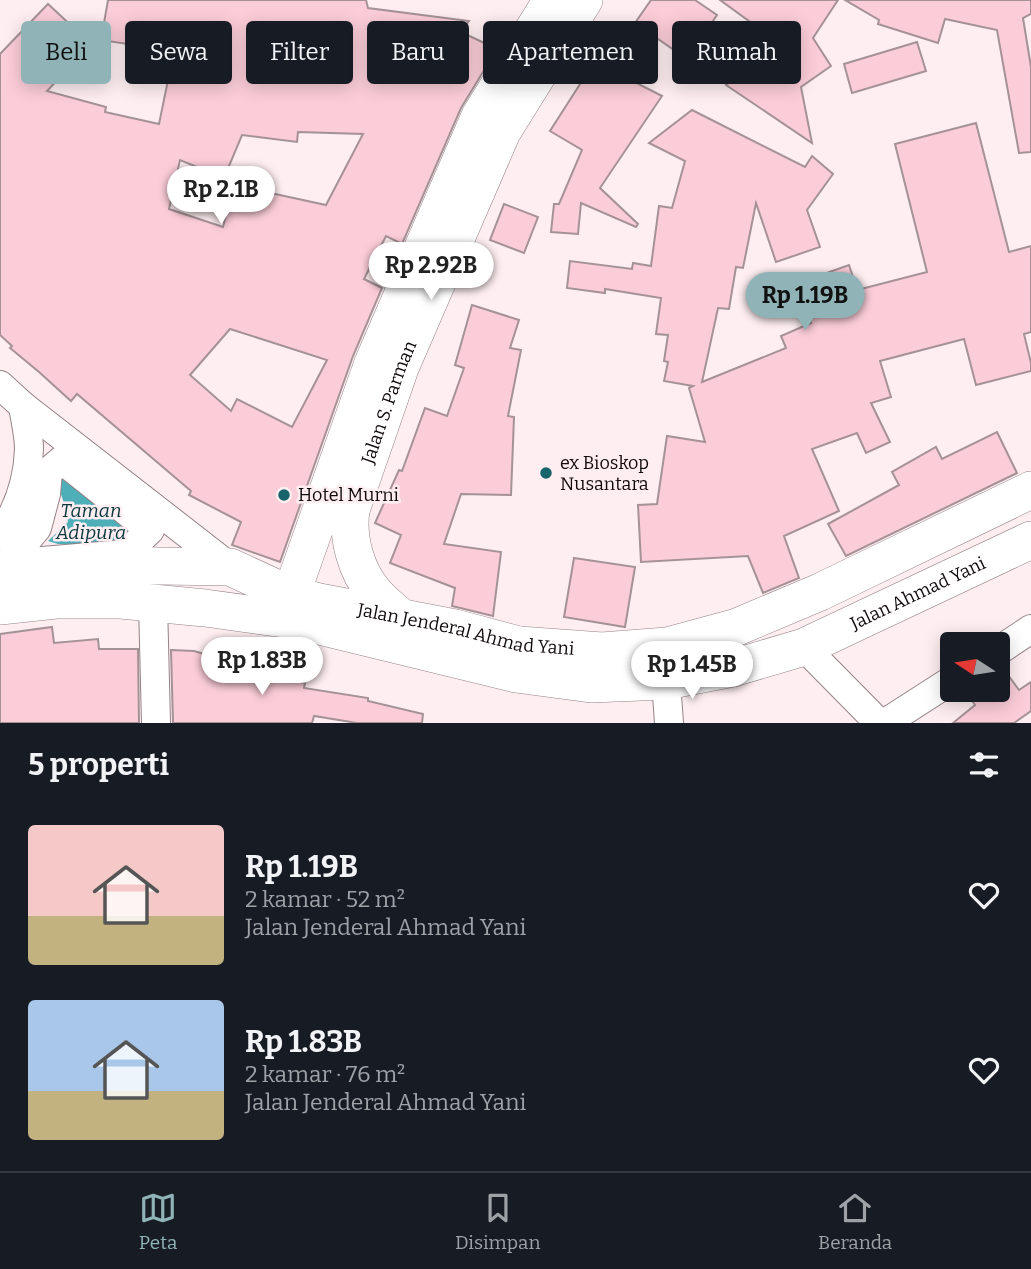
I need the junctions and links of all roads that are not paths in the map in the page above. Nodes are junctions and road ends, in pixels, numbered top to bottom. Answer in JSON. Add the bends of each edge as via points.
{"nodes":[{"id":1,"x":552,"y":0,"type":"edge"},
{"id":2,"x":584,"y":0,"type":"edge"},
{"id":3,"x":0,"y":385,"type":"edge"},
{"id":4,"x":23,"y":406,"type":"junction"},
{"id":5,"x":48,"y":472,"type":"joint"},
{"id":6,"x":1031,"y":489,"type":"edge"},
{"id":7,"x":0,"y":536,"type":"edge"},
{"id":8,"x":1031,"y":540,"type":"edge"},
{"id":9,"x":230,"y":567,"type":"junction"},
{"id":10,"x":0,"y":571,"type":"edge"},
{"id":11,"x":292,"y":595,"type":"junction"},
{"id":12,"x":153,"y":603,"type":"junction"},
{"id":13,"x":0,"y":606,"type":"edge"},
{"id":14,"x":402,"y":618,"type":"junction"},
{"id":15,"x":1031,"y":630,"type":"edge"},
{"id":16,"x":1010,"y":643,"type":"edge"},
{"id":17,"x":804,"y":647,"type":"junction"},
{"id":18,"x":666,"y":681,"type":"junction"},
{"id":19,"x":940,"y":687,"type":"edge"},
{"id":20,"x":156,"y":723,"type":"edge"},
{"id":21,"x":669,"y":723,"type":"edge"},
{"id":22,"x":882,"y":723,"type":"edge"}],
"edges":[{"from":1,"to":11,"type":"main road","name":"Jalan S. Parman","via":[[480,116],[373,363]]},
{"from":2,"to":14,"type":"main road","name":"Jalan S. Parman","via":[[502,132],[400,368],[352,510],[360,572],[375,594]]},
{"from":3,"to":4,"type":"street"},
{"from":4,"to":7,"type":"street","via":[[29,448],[26,476],[19,502]]},
{"from":4,"to":9,"type":"street"},
{"from":5,"to":5,"type":"street","via":[[62,460],[150,530],[125,554],[7,564],[37,528]]},
{"from":6,"to":14,"type":"main road","name":"Jalan Jenderal Ahmad Yani","via":[[737,628],[667,646],[602,651],[519,645]]},
{"from":8,"to":17,"type":"main road","name":"Jalan Ahmad Yani"},
{"from":9,"to":10,"type":"main road","name":"Jalan Jenderal Ahmad Yani","via":[[90,565]]},
{"from":9,"to":11,"type":"main road","name":"Jalan Jenderal Ahmad Yani"},
{"from":11,"to":14,"type":"main road","name":"Jalan Jenderal Ahmad Yani"},
{"from":12,"to":13,"type":"main road","name":"Jalan Jenderal Ahmad Yani","via":[[57,600]]},
{"from":12,"to":18,"type":"main road","name":"Jalan Jenderal Ahmad Yani","via":[[299,621],[516,674],[591,684]]},
{"from":12,"to":20,"type":"street"},
{"from":15,"to":16,"type":"street"},
{"from":17,"to":18,"type":"main road","name":"Jalan Jenderal Ahmad Yani"},
{"from":17,"to":22,"type":"street"},
{"from":18,"to":21,"type":"street"},
{"from":19,"to":22,"type":"street"}]}
